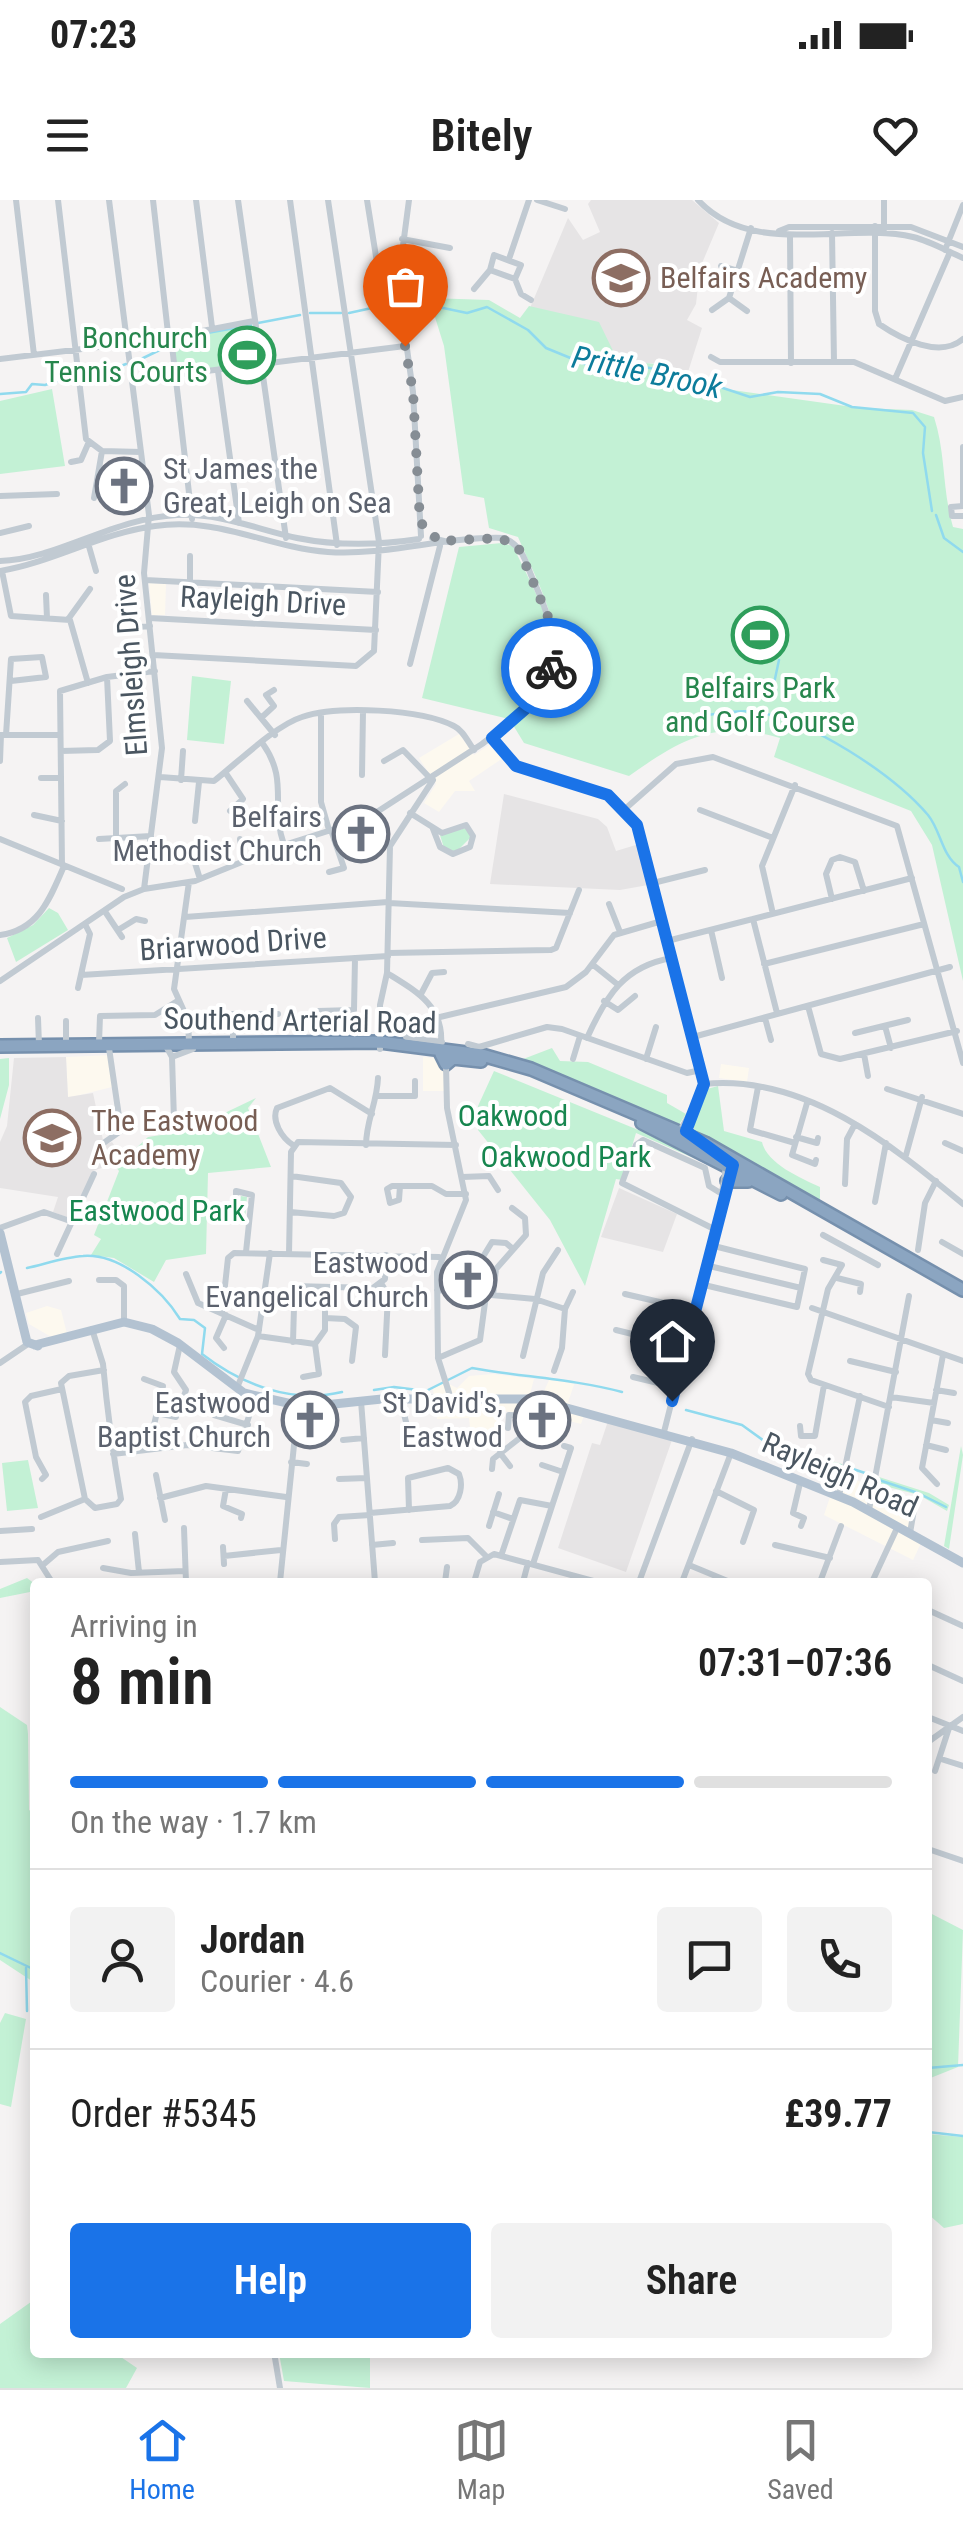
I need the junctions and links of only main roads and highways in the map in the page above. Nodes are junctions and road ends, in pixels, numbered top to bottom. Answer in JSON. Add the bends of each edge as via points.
{"nodes":[{"id":1,"x":104,"y":1045,"type":"junction"},
{"id":2,"x":191,"y":1045,"type":"junction"},
{"id":3,"x":380,"y":1046,"type":"junction"},
{"id":4,"x":0,"y":1048,"type":"edge"},
{"id":5,"x":685,"y":1129,"type":"junction"},
{"id":6,"x":706,"y":1149,"type":"junction"},
{"id":7,"x":726,"y":1173,"type":"junction"},
{"id":8,"x":778,"y":1192,"type":"junction"},
{"id":9,"x":0,"y":1230,"type":"edge"},
{"id":10,"x":963,"y":1293,"type":"edge"},
{"id":11,"x":963,"y":1564,"type":"edge"}],
"edges":[{"from":1,"to":2,"type":"highway","name":"Southend Arterial Road"},
{"from":1,"to":4,"type":"highway","name":"Southend Arterial Road"},
{"from":1,"to":4,"type":"highway","name":"Southend Arterial Road"},
{"from":2,"to":3,"type":"highway","name":"Southend Arterial Road"},
{"from":2,"to":3,"type":"highway","name":"Southend Arterial Road"},
{"from":3,"to":5,"type":"highway","name":"Southend Arterial Road","via":[[439,1047],[510,1063]]},
{"from":3,"to":6,"type":"highway","name":"Southend Arterial Road","via":[[481,1061]]},
{"from":5,"to":6,"type":"highway","name":"Southend Arterial Road"},
{"from":5,"to":7,"type":"highway","via":[[682,1136]]},
{"from":6,"to":7,"type":"highway"},
{"from":6,"to":7,"type":"highway"},
{"from":7,"to":8,"type":"highway"},
{"from":7,"to":8,"type":"highway"},
{"from":7,"to":10,"type":"highway"},
{"from":8,"to":10,"type":"highway"},
{"from":9,"to":11,"type":"main road","name":"Rayleigh Road","via":[[32,1345],[124,1322],[180,1344],[237,1390],[298,1406],[532,1398],[730,1452],[870,1510]]}]}
